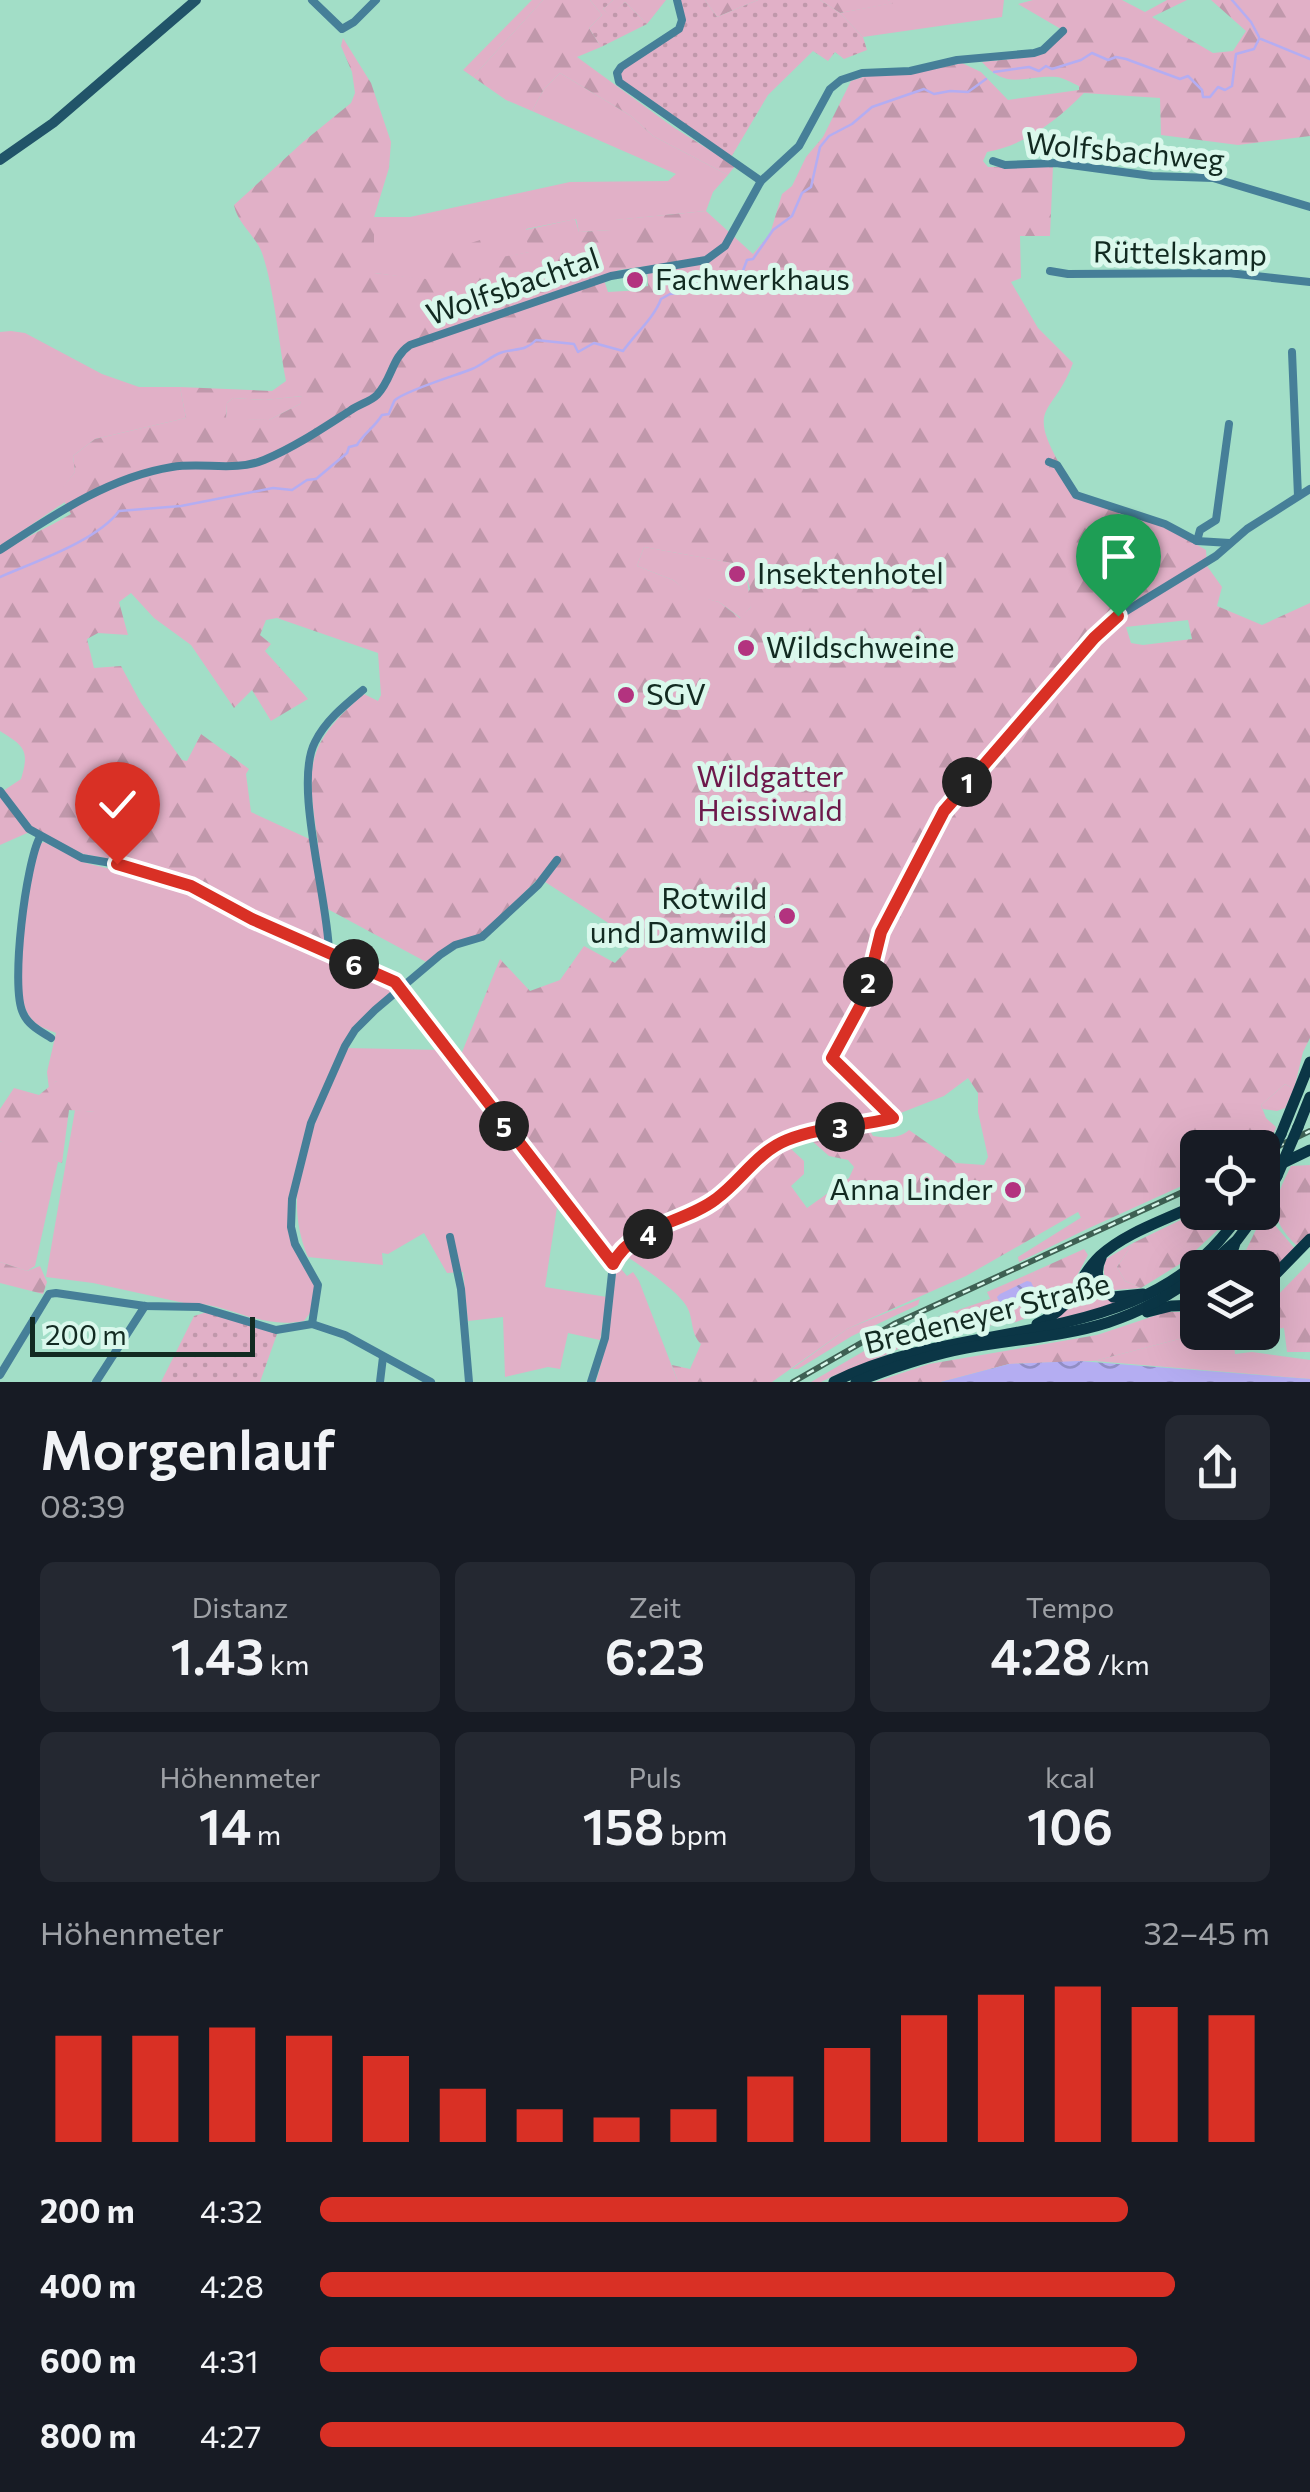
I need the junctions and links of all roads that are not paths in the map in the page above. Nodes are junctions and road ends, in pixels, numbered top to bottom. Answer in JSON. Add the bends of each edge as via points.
{"nodes":[{"id":1,"x":196,"y":0,"type":"edge"},
{"id":2,"x":312,"y":0,"type":"edge"},
{"id":3,"x":376,"y":0,"type":"edge"},
{"id":4,"x":677,"y":0,"type":"edge"},
{"id":5,"x":1063,"y":31,"type":"dead end"},
{"id":6,"x":0,"y":160,"type":"edge"},
{"id":7,"x":992,"y":161,"type":"dead end"},
{"id":8,"x":761,"y":182,"type":"junction"},
{"id":9,"x":1310,"y":207,"type":"edge"},
{"id":10,"x":1050,"y":271,"type":"dead end"},
{"id":11,"x":1310,"y":282,"type":"edge"},
{"id":12,"x":1292,"y":352,"type":"dead end"},
{"id":13,"x":1228,"y":424,"type":"dead end"},
{"id":14,"x":1049,"y":462,"type":"dead end"},
{"id":15,"x":1310,"y":489,"type":"edge"},
{"id":16,"x":1298,"y":496,"type":"junction"},
{"id":17,"x":1197,"y":542,"type":"junction"},
{"id":18,"x":1230,"y":542,"type":"junction"},
{"id":19,"x":0,"y":550,"type":"edge"},
{"id":20,"x":363,"y":690,"type":"dead end"},
{"id":21,"x":0,"y":792,"type":"edge"},
{"id":22,"x":40,"y":837,"type":"junction"},
{"id":23,"x":558,"y":860,"type":"dead end"},
{"id":24,"x":329,"y":952,"type":"junction"},
{"id":25,"x":401,"y":989,"type":"junction"},
{"id":26,"x":52,"y":1038,"type":"dead end"},
{"id":27,"x":1310,"y":1062,"type":"edge"},
{"id":28,"x":1310,"y":1097,"type":"edge"},
{"id":29,"x":1280,"y":1136,"type":"edge"},
{"id":30,"x":1310,"y":1150,"type":"edge"},
{"id":31,"x":1280,"y":1165,"type":"edge"},
{"id":32,"x":1280,"y":1169,"type":"edge"},
{"id":33,"x":1180,"y":1213,"type":"edge"},
{"id":34,"x":1225,"y":1230,"type":"edge"},
{"id":35,"x":1244,"y":1230,"type":"edge"},
{"id":36,"x":450,"y":1237,"type":"dead end"},
{"id":37,"x":1310,"y":1238,"type":"edge"},
{"id":38,"x":1236,"y":1240,"type":"junction"},
{"id":39,"x":1310,"y":1249,"type":"edge"},
{"id":40,"x":1225,"y":1250,"type":"edge"},
{"id":41,"x":1232,"y":1250,"type":"edge"},
{"id":42,"x":1104,"y":1253,"type":"junction"},
{"id":43,"x":613,"y":1264,"type":"junction"},
{"id":44,"x":1280,"y":1269,"type":"edge"},
{"id":45,"x":1280,"y":1279,"type":"edge"},
{"id":46,"x":1180,"y":1285,"type":"edge"},
{"id":47,"x":1152,"y":1292,"type":"junction"},
{"id":48,"x":145,"y":1306,"type":"junction"},
{"id":49,"x":1180,"y":1306,"type":"edge"},
{"id":50,"x":1129,"y":1317,"type":"junction"},
{"id":51,"x":312,"y":1324,"type":"junction"},
{"id":52,"x":1022,"y":1331,"type":"junction"},
{"id":53,"x":382,"y":1357,"type":"junction"},
{"id":54,"x":0,"y":1375,"type":"edge"},
{"id":55,"x":96,"y":1382,"type":"edge"},
{"id":56,"x":380,"y":1382,"type":"edge"},
{"id":57,"x":431,"y":1382,"type":"edge"},
{"id":58,"x":469,"y":1382,"type":"edge"},
{"id":59,"x":591,"y":1382,"type":"edge"},
{"id":60,"x":834,"y":1382,"type":"edge"},
{"id":61,"x":856,"y":1382,"type":"edge"}],
"edges":[{"from":1,"to":6,"type":"main road"},
{"from":2,"to":3,"type":"street","via":[[342,29]]},
{"from":4,"to":8,"type":"street","via":[[680,29],[622,67],[619,82]]},
{"from":5,"to":8,"type":"street","name":"Wolfsbachtal","via":[[1034,53],[841,80],[799,146]]},
{"from":7,"to":9,"type":"street","name":"Wolfsbachweg","via":[[1214,178]]},
{"from":8,"to":19,"type":"street","name":"Wolfsbachtal","via":[[725,246],[706,260],[612,276],[410,346],[398,353],[393,374],[371,400],[261,461],[170,467],[109,486]]},
{"from":10,"to":11,"type":"street","name":"Rüttelskamp","via":[[1228,272]]},
{"from":12,"to":16,"type":"street"},
{"from":13,"to":17,"type":"street","via":[[1216,520],[1200,530]]},
{"from":14,"to":17,"type":"street","via":[[1076,495],[1165,524]]},
{"from":15,"to":16,"type":"street"},
{"from":16,"to":18,"type":"street"},
{"from":17,"to":18,"type":"street"},
{"from":18,"to":43,"type":"street","via":[[1103,629],[944,811],[881,932],[865,997],[832,1055],[893,1118],[798,1136],[762,1155],[715,1200],[636,1240]]},
{"from":20,"to":24,"type":"street","via":[[316,739],[307,771]]},
{"from":21,"to":22,"type":"street"},
{"from":22,"to":24,"type":"street","via":[[82,858],[191,886]]},
{"from":22,"to":26,"type":"street","via":[[26,894],[18,993],[31,1025]]},
{"from":23,"to":25,"type":"street","via":[[482,937],[447,950]]},
{"from":24,"to":25,"type":"street"},
{"from":25,"to":43,"type":"street"},
{"from":25,"to":51,"type":"street","via":[[355,1030],[306,1138],[290,1215],[294,1244],[318,1285]]},
{"from":27,"to":29,"type":"main road","bridge":true},
{"from":28,"to":32,"type":"main road","bridge":true},
{"from":30,"to":31,"type":"main road"},
{"from":33,"to":42,"type":"main road"},
{"from":34,"to":47,"type":"main road","name":"Bredeneyer Straße"},
{"from":35,"to":38,"type":"main road"},
{"from":36,"to":58,"type":"street","via":[[462,1289]]},
{"from":37,"to":44,"type":"main road"},
{"from":38,"to":40,"type":"main road"},
{"from":38,"to":41,"type":"main road"},
{"from":39,"to":45,"type":"main road"},
{"from":42,"to":47,"type":"main road","via":[[1098,1280],[1113,1297]]},
{"from":42,"to":52,"type":"main road","via":[[1066,1306]]},
{"from":43,"to":59,"type":"street","via":[[605,1338]]},
{"from":46,"to":50,"type":"main road","name":"Bredeneyer Straße"},
{"from":47,"to":52,"type":"main road","name":"Bredeneyer Straße","via":[[1096,1316]]},
{"from":48,"to":51,"type":"street","via":[[198,1307],[276,1330]]},
{"from":48,"to":54,"type":"street","via":[[49,1294]]},
{"from":48,"to":55,"type":"street"},
{"from":49,"to":50,"type":"main road"},
{"from":50,"to":61,"type":"main road","name":"Bredeneyer Straße","via":[[964,1349]]},
{"from":51,"to":53,"type":"street"},
{"from":52,"to":60,"type":"main road","name":"Bredeneyer Straße","via":[[919,1351]]},
{"from":53,"to":56,"type":"street"},
{"from":53,"to":57,"type":"street"}]}
